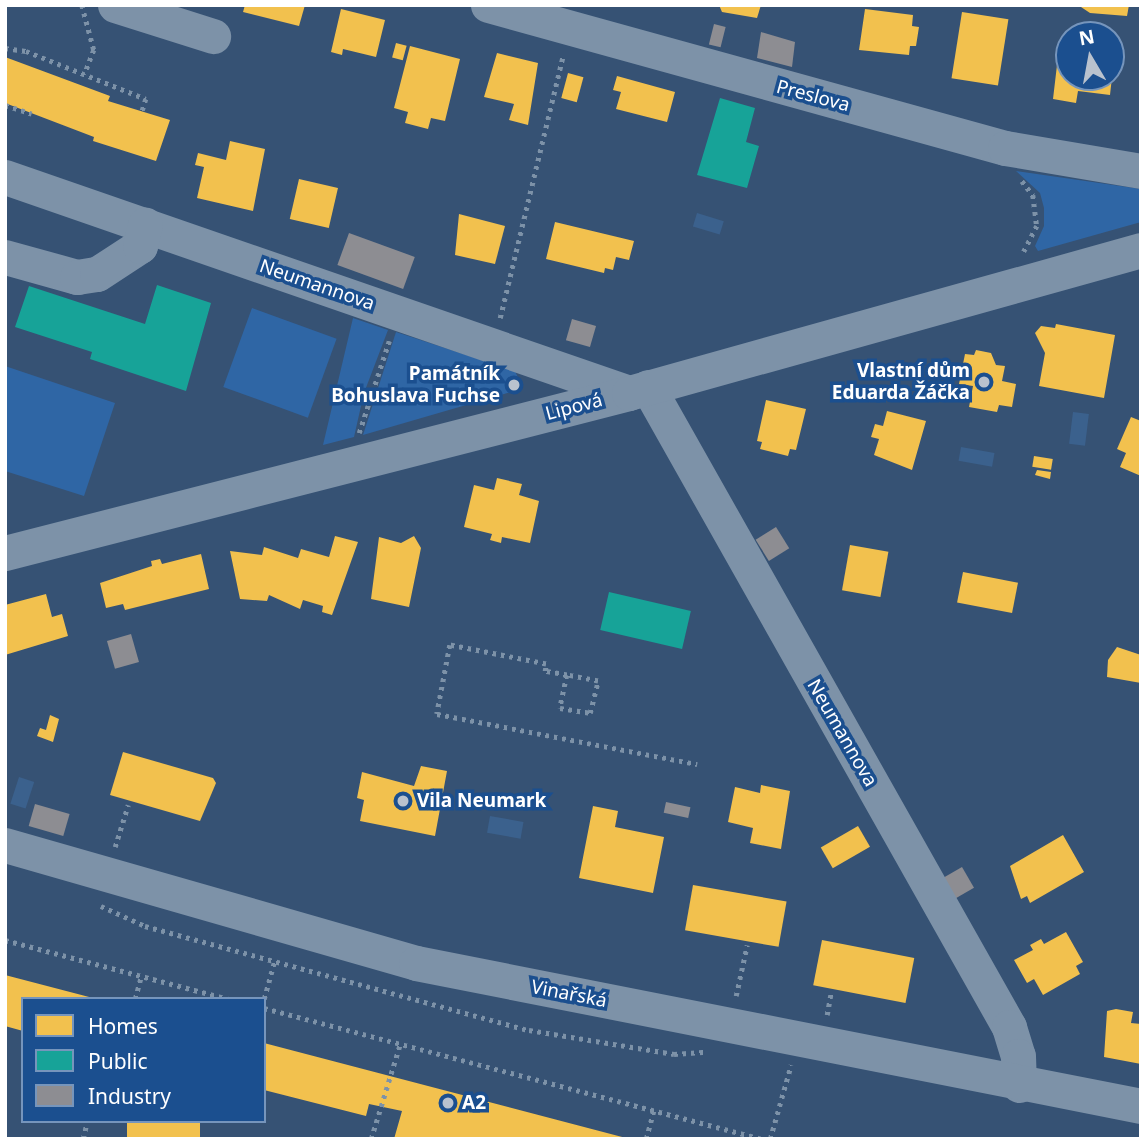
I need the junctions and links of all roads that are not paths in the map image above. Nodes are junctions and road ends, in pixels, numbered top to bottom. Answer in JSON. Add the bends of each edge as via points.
{"nodes":[{"id":1,"x":115,"y":5,"type":"edge"},
{"id":2,"x":506,"y":8,"type":"edge"},
{"id":3,"x":212,"y":36,"type":"dead end"},
{"id":4,"x":1141,"y":171,"type":"edge"},
{"id":5,"x":5,"y":177,"type":"edge"},
{"id":6,"x":145,"y":225,"type":"junction"},
{"id":7,"x":1141,"y":250,"type":"edge"},
{"id":8,"x":5,"y":257,"type":"edge"},
{"id":9,"x":638,"y":390,"type":"junction"},
{"id":10,"x":5,"y":553,"type":"edge"},
{"id":11,"x":5,"y":845,"type":"edge"},
{"id":12,"x":1019,"y":1085,"type":"junction"},
{"id":13,"x":1141,"y":1106,"type":"edge"}],
"edges":[{"from":1,"to":3,"type":"street"},
{"from":2,"to":4,"type":"street","name":"Preslova","via":[[1005,148]]},
{"from":5,"to":6,"type":"street","name":"Neumannova"},
{"from":6,"to":8,"type":"street","via":[[140,246],[97,274],[77,277]]},
{"from":6,"to":9,"type":"street","name":"Neumannova"},
{"from":7,"to":9,"type":"street","name":"Lipová"},
{"from":9,"to":10,"type":"street","name":"Lipová"},
{"from":9,"to":12,"type":"street","name":"Neumannova","via":[[1009,1027],[1018,1056]]},
{"from":11,"to":12,"type":"street","name":"Vinařská","via":[[102,889],[416,963]]},
{"from":12,"to":13,"type":"street","name":"Vinařská"}]}
